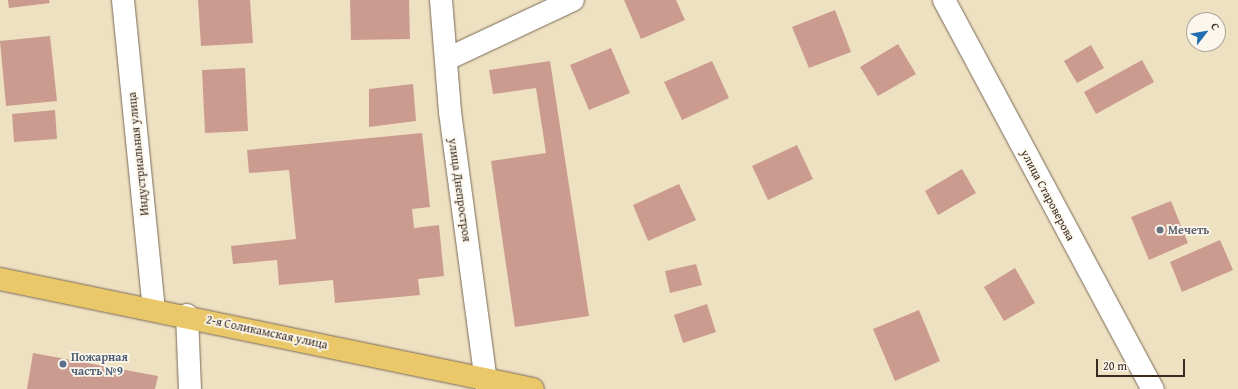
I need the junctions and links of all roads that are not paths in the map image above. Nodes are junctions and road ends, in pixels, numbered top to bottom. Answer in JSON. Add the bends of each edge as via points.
{"nodes":[{"id":1,"x":123,"y":0,"type":"edge"},
{"id":2,"x":441,"y":0,"type":"edge"},
{"id":3,"x":573,"y":0,"type":"edge"},
{"id":4,"x":944,"y":0,"type":"edge"},
{"id":5,"x":447,"y":59,"type":"junction"},
{"id":6,"x":0,"y":279,"type":"edge"},
{"id":7,"x":154,"y":308,"type":"junction"},
{"id":8,"x":187,"y":315,"type":"junction"},
{"id":9,"x":486,"y":384,"type":"edge"},
{"id":10,"x":190,"y":389,"type":"edge"},
{"id":11,"x":533,"y":389,"type":"edge"},
{"id":12,"x":1153,"y":389,"type":"edge"}],
"edges":[{"from":1,"to":7,"type":"street","name":"Индустриальная улица"},
{"from":2,"to":5,"type":"street","name":"улица Днепростроя"},
{"from":3,"to":5,"type":"street"},
{"from":4,"to":12,"type":"street","name":"улица Староверова"},
{"from":5,"to":9,"type":"street","name":"улица Днепростроя","via":[[450,112]]},
{"from":6,"to":7,"type":"main road","name":"2-я Соликамская улица"},
{"from":7,"to":8,"type":"main road","name":"2-я Соликамская улица"},
{"from":8,"to":9,"type":"main road","name":"2-я Соликамская улица"},
{"from":8,"to":10,"type":"street"},
{"from":9,"to":11,"type":"main road","name":"2-я Соликамская улица"}]}
